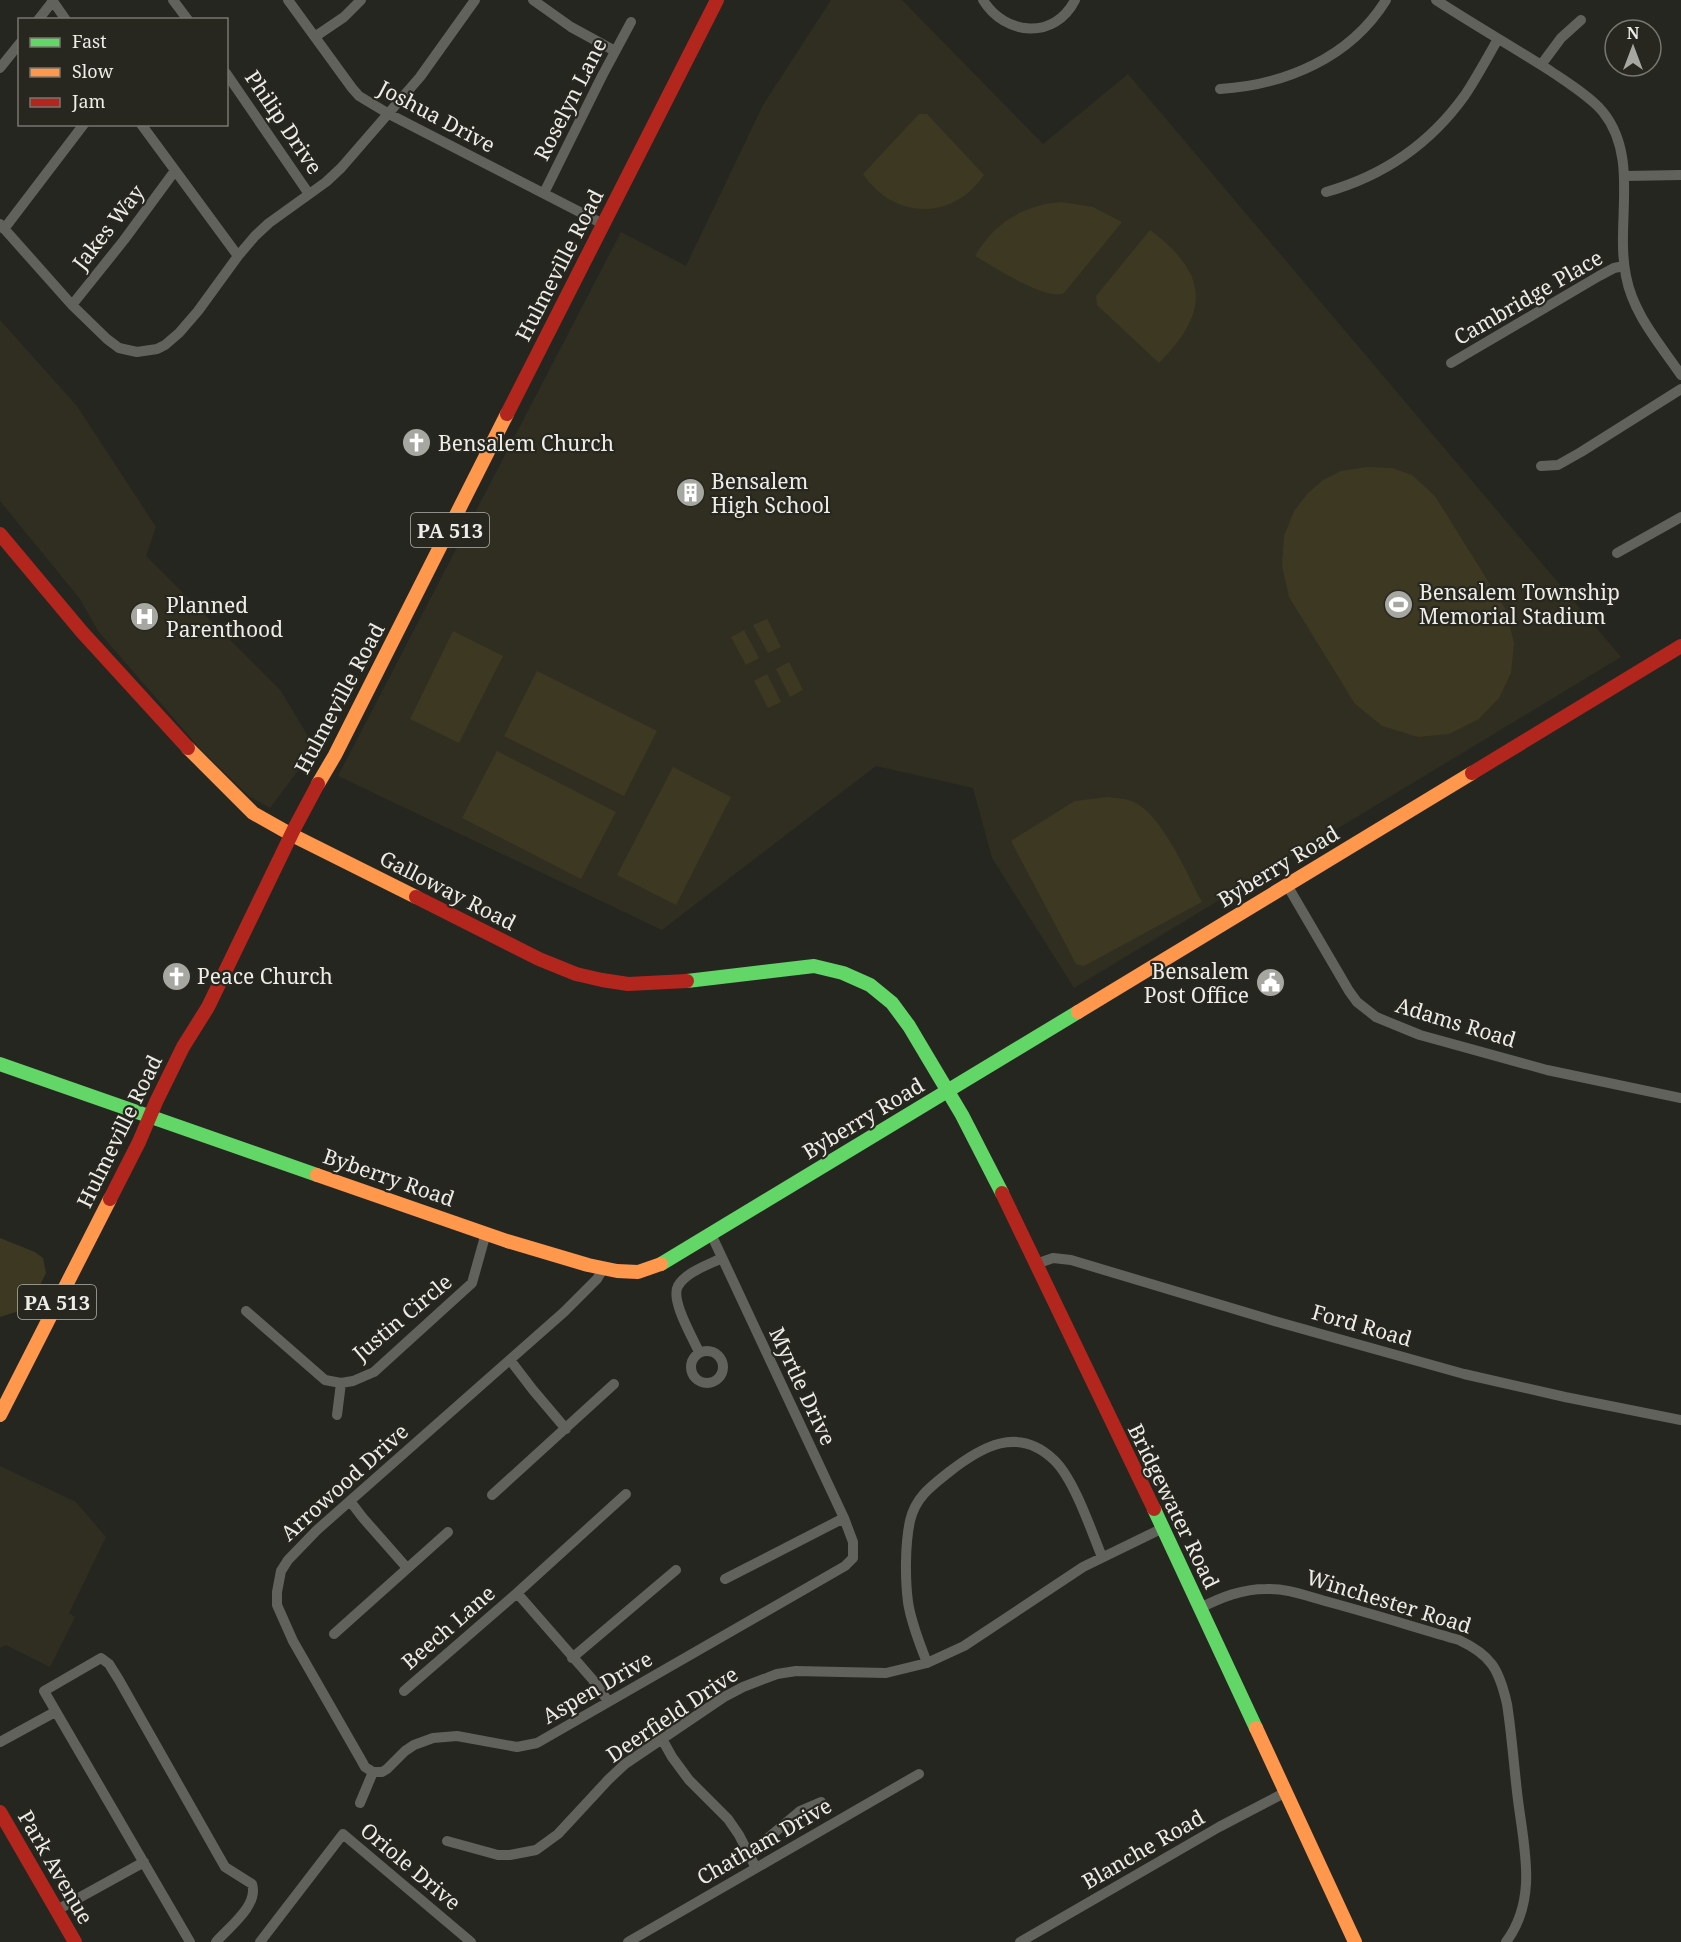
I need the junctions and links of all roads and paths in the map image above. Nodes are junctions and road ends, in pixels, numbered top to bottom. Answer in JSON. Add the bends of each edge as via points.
{"nodes":[{"id":1,"x":173,"y":0,"type":"edge"},
{"id":2,"x":288,"y":0,"type":"edge"},
{"id":3,"x":361,"y":0,"type":"edge"},
{"id":4,"x":475,"y":0,"type":"edge"},
{"id":5,"x":533,"y":0,"type":"edge"},
{"id":6,"x":717,"y":0,"type":"edge"},
{"id":7,"x":983,"y":0,"type":"edge"},
{"id":8,"x":1075,"y":0,"type":"edge"},
{"id":9,"x":1386,"y":0,"type":"edge"},
{"id":10,"x":1436,"y":0,"type":"edge"},
{"id":11,"x":53,"y":1,"type":"edge"},
{"id":12,"x":40,"y":18,"type":"edge"},
{"id":13,"x":65,"y":18,"type":"edge"},
{"id":14,"x":186,"y":18,"type":"edge"},
{"id":15,"x":1581,"y":20,"type":"dead end"},
{"id":16,"x":631,"y":22,"type":"dead end"},
{"id":17,"x":316,"y":36,"type":"junction"},
{"id":18,"x":1498,"y":39,"type":"junction"},
{"id":19,"x":18,"y":46,"type":"edge"},
{"id":20,"x":615,"y":51,"type":"junction"},
{"id":21,"x":1541,"y":65,"type":"junction"},
{"id":22,"x":0,"y":68,"type":"edge"},
{"id":23,"x":228,"y":75,"type":"edge"},
{"id":24,"x":1220,"y":89,"type":"dead end"},
{"id":25,"x":389,"y":114,"type":"junction"},
{"id":26,"x":82,"y":126,"type":"edge"},
{"id":27,"x":142,"y":126,"type":"edge"},
{"id":28,"x":174,"y":172,"type":"junction"},
{"id":29,"x":1681,"y":175,"type":"edge"},
{"id":30,"x":1624,"y":176,"type":"junction"},
{"id":31,"x":1326,"y":192,"type":"dead end"},
{"id":32,"x":309,"y":194,"type":"junction"},
{"id":33,"x":544,"y":194,"type":"junction"},
{"id":34,"x":603,"y":224,"type":"junction"},
{"id":35,"x":2,"y":226,"type":"edge"},
{"id":36,"x":238,"y":256,"type":"junction"},
{"id":37,"x":1624,"y":266,"type":"junction"},
{"id":38,"x":72,"y":305,"type":"junction"},
{"id":39,"x":1451,"y":363,"type":"dead end"},
{"id":40,"x":1681,"y":375,"type":"edge"},
{"id":41,"x":1681,"y":389,"type":"edge"},
{"id":42,"x":1541,"y":466,"type":"dead end"},
{"id":43,"x":1681,"y":517,"type":"edge"},
{"id":44,"x":0,"y":534,"type":"edge"},
{"id":45,"x":1617,"y":554,"type":"dead end"},
{"id":46,"x":1681,"y":646,"type":"edge"},
{"id":47,"x":292,"y":835,"type":"junction"},
{"id":48,"x":1287,"y":885,"type":"junction"},
{"id":49,"x":0,"y":1064,"type":"edge"},
{"id":50,"x":949,"y":1090,"type":"junction"},
{"id":51,"x":1681,"y":1098,"type":"edge"},
{"id":52,"x":150,"y":1115,"type":"junction"},
{"id":53,"x":486,"y":1233,"type":"junction"},
{"id":54,"x":711,"y":1234,"type":"junction"},
{"id":55,"x":719,"y":1259,"type":"junction"},
{"id":56,"x":1036,"y":1264,"type":"junction"},
{"id":57,"x":603,"y":1269,"type":"junction"},
{"id":58,"x":246,"y":1311,"type":"dead end"},
{"id":59,"x":699,"y":1352,"type":"dead end"},
{"id":60,"x":510,"y":1360,"type":"junction"},
{"id":61,"x":341,"y":1383,"type":"junction"},
{"id":62,"x":614,"y":1384,"type":"dead end"},
{"id":63,"x":0,"y":1415,"type":"edge"},
{"id":64,"x":337,"y":1415,"type":"dead end"},
{"id":65,"x":1681,"y":1420,"type":"edge"},
{"id":66,"x":566,"y":1429,"type":"junction"},
{"id":67,"x":626,"y":1494,"type":"dead end"},
{"id":68,"x":492,"y":1495,"type":"dead end"},
{"id":69,"x":350,"y":1501,"type":"junction"},
{"id":70,"x":844,"y":1518,"type":"junction"},
{"id":71,"x":1163,"y":1528,"type":"junction"},
{"id":72,"x":448,"y":1532,"type":"dead end"},
{"id":73,"x":854,"y":1555,"type":"joint"},
{"id":74,"x":1102,"y":1557,"type":"junction"},
{"id":75,"x":407,"y":1568,"type":"junction"},
{"id":76,"x":676,"y":1570,"type":"dead end"},
{"id":77,"x":725,"y":1579,"type":"dead end"},
{"id":78,"x":517,"y":1593,"type":"junction"},
{"id":79,"x":1200,"y":1608,"type":"junction"},
{"id":80,"x":334,"y":1634,"type":"dead end"},
{"id":81,"x":572,"y":1658,"type":"junction"},
{"id":82,"x":927,"y":1663,"type":"junction"},
{"id":83,"x":404,"y":1691,"type":"dead end"},
{"id":84,"x":608,"y":1701,"type":"junction"},
{"id":85,"x":55,"y":1712,"type":"junction"},
{"id":86,"x":662,"y":1739,"type":"junction"},
{"id":87,"x":0,"y":1742,"type":"edge"},
{"id":88,"x":373,"y":1772,"type":"junction"},
{"id":89,"x":919,"y":1774,"type":"dead end"},
{"id":90,"x":1286,"y":1792,"type":"junction"},
{"id":91,"x":821,"y":1802,"type":"dead end"},
{"id":92,"x":360,"y":1803,"type":"dead end"},
{"id":93,"x":0,"y":1812,"type":"edge"},
{"id":94,"x":447,"y":1841,"type":"dead end"},
{"id":95,"x":749,"y":1854,"type":"junction"},
{"id":96,"x":144,"y":1862,"type":"junction"},
{"id":97,"x":756,"y":1868,"type":"junction"},
{"id":98,"x":57,"y":1911,"type":"junction"},
{"id":99,"x":75,"y":1942,"type":"edge"},
{"id":100,"x":190,"y":1942,"type":"edge"},
{"id":101,"x":216,"y":1942,"type":"edge"},
{"id":102,"x":260,"y":1942,"type":"edge"},
{"id":103,"x":471,"y":1942,"type":"edge"},
{"id":104,"x":628,"y":1942,"type":"edge"},
{"id":105,"x":1020,"y":1942,"type":"edge"},
{"id":106,"x":1355,"y":1942,"type":"edge"},
{"id":107,"x":1506,"y":1942,"type":"edge"}],
"edges":[{"from":1,"to":14,"type":"street"},
{"from":2,"to":17,"type":"street","name":"Joshua Drive"},
{"from":3,"to":17,"type":"street"},
{"from":4,"to":25,"type":"street"},
{"from":5,"to":20,"type":"street"},
{"from":6,"to":34,"type":"main road","name":"Hulmeville Road","number":"PA 513"},
{"from":7,"to":8,"type":"street","via":[[1004,22],[1033,29],[1061,18]]},
{"from":9,"to":24,"type":"street","via":[[1358,34],[1312,67],[1267,83]]},
{"from":10,"to":18,"type":"street"},
{"from":11,"to":12,"type":"street"},
{"from":11,"to":13,"type":"street"},
{"from":15,"to":21,"type":"street"},
{"from":16,"to":20,"type":"street","name":"Roselyn Lane"},
{"from":17,"to":25,"type":"street","name":"Joshua Drive","via":[[359,96]]},
{"from":18,"to":21,"type":"street"},
{"from":18,"to":31,"type":"street","via":[[1466,94],[1433,133],[1381,171]]},
{"from":19,"to":22,"type":"street"},
{"from":20,"to":33,"type":"street","name":"Roselyn Lane"},
{"from":21,"to":30,"type":"street","via":[[1603,111],[1616,136]]},
{"from":23,"to":32,"type":"street","name":"Philip Drive"},
{"from":25,"to":32,"type":"street","via":[[340,168]]},
{"from":25,"to":33,"type":"street","name":"Joshua Drive"},
{"from":26,"to":35,"type":"street"},
{"from":27,"to":28,"type":"street"},
{"from":28,"to":36,"type":"street"},
{"from":28,"to":38,"type":"street","name":"Jakes Way"},
{"from":29,"to":30,"type":"street"},
{"from":30,"to":37,"type":"street"},
{"from":32,"to":36,"type":"street","via":[[269,223]]},
{"from":33,"to":34,"type":"street","name":"Joshua Drive"},
{"from":34,"to":47,"type":"main road","name":"Hulmeville Road","number":"PA 513"},
{"from":35,"to":38,"type":"street"},
{"from":36,"to":38,"type":"street","via":[[179,333],[157,349],[137,352],[119,348]]},
{"from":37,"to":39,"type":"street","name":"Cambridge Place","via":[[1599,276]]},
{"from":37,"to":40,"type":"street","via":[[1640,314]]},
{"from":41,"to":42,"type":"street","via":[[1581,453],[1558,465]]},
{"from":43,"to":45,"type":"street"},
{"from":44,"to":47,"type":"main road","name":"Galloway Road","via":[[82,632],[217,779],[253,813]]},
{"from":46,"to":48,"type":"main road","name":"Byberry Road"},
{"from":47,"to":50,"type":"main road","name":"Galloway Road","via":[[539,959],[588,978],[639,985],[814,966],[852,975],[888,998]]},
{"from":47,"to":52,"type":"main road","name":"Hulmeville Road","number":"PA 513"},
{"from":48,"to":50,"type":"main road","name":"Byberry Road"},
{"from":48,"to":51,"type":"street","name":"Adams Road","via":[[1349,991],[1376,1017],[1420,1035],[1547,1070]]},
{"from":49,"to":52,"type":"main road","name":"Byberry Road"},
{"from":50,"to":54,"type":"main road","name":"Byberry Road"},
{"from":50,"to":56,"type":"main road","name":"Bridgewater Road"},
{"from":52,"to":53,"type":"main road","name":"Byberry Road"},
{"from":52,"to":63,"type":"main road","name":"Hulmeville Road","number":"PA 513"},
{"from":53,"to":57,"type":"main road","name":"Byberry Road"},
{"from":53,"to":61,"type":"street","name":"Justin Circle","via":[[472,1283],[374,1372]]},
{"from":54,"to":55,"type":"street","name":"Myrtle Drive"},
{"from":54,"to":57,"type":"main road","name":"Byberry Road","via":[[648,1270]]},
{"from":55,"to":59,"type":"street","via":[[687,1276],[676,1287],[678,1305]]},
{"from":55,"to":70,"type":"street","name":"Myrtle Drive"},
{"from":56,"to":65,"type":"street","name":"Ford Road","via":[[1053,1258],[1071,1260],[1464,1374]]},
{"from":56,"to":71,"type":"main road","name":"Bridgewater Road"},
{"from":57,"to":60,"type":"street","name":"Arrowood Drive","via":[[564,1312]]},
{"from":58,"to":61,"type":"street","name":"Justin Circle","via":[[325,1380]]},
{"from":60,"to":66,"type":"street"},
{"from":60,"to":69,"type":"street","name":"Arrowood Drive"},
{"from":61,"to":64,"type":"street","name":"Justin Circle"},
{"from":62,"to":66,"type":"street"},
{"from":66,"to":68,"type":"street"},
{"from":67,"to":78,"type":"street","name":"Beech Lane"},
{"from":69,"to":75,"type":"street"},
{"from":69,"to":88,"type":"street","name":"Arrowood Drive","via":[[288,1560],[278,1579],[277,1605],[293,1641],[365,1767]]},
{"from":70,"to":73,"type":"street","name":"Myrtle Drive"},
{"from":70,"to":77,"type":"street"},
{"from":71,"to":74,"type":"street","name":"Deerfield Drive"},
{"from":71,"to":79,"type":"main road","name":"Bridgewater Road"},
{"from":72,"to":75,"type":"street"},
{"from":73,"to":84,"type":"street","name":"Aspen Drive","via":[[845,1566]]},
{"from":74,"to":82,"type":"street","name":"Deerfield Drive","via":[[964,1646]]},
{"from":74,"to":82,"type":"street","via":[[1068,1481],[1052,1458],[1016,1442],[996,1444],[972,1456],[922,1495],[909,1523],[908,1603]]},
{"from":75,"to":80,"type":"street"},
{"from":76,"to":81,"type":"street"},
{"from":78,"to":81,"type":"street","name":"Beech Lane"},
{"from":78,"to":83,"type":"street","name":"Beech Lane"},
{"from":79,"to":90,"type":"main road","name":"Bridgewater Road"},
{"from":79,"to":107,"type":"street","name":"Winchester Road","via":[[1247,1590],[1283,1590],[1459,1640],[1474,1647],[1494,1665],[1508,1704],[1527,1871],[1523,1906]]},
{"from":81,"to":84,"type":"street","name":"Beech Lane"},
{"from":82,"to":86,"type":"street","name":"Deerfield Drive","via":[[886,1673],[777,1674],[724,1697]]},
{"from":84,"to":88,"type":"street","name":"Aspen Drive","via":[[537,1743],[517,1747],[457,1736],[433,1738],[405,1751],[382,1772]]},
{"from":85,"to":87,"type":"street"},
{"from":85,"to":96,"type":"street"},
{"from":85,"to":101,"type":"street","via":[[44,1692],[101,1658],[109,1664],[225,1867],[252,1884],[251,1904]]},
{"from":86,"to":94,"type":"street","name":"Deerfield Drive","via":[[626,1764],[558,1834],[536,1850],[498,1855]]},
{"from":86,"to":95,"type":"street","via":[[685,1775],[728,1819]]},
{"from":88,"to":92,"type":"street"},
{"from":89,"to":97,"type":"street","name":"Chatham Drive"},
{"from":90,"to":105,"type":"street","name":"Blanche Road"},
{"from":90,"to":106,"type":"main road","name":"Bridgewater Road"},
{"from":91,"to":95,"type":"street","via":[[800,1811]]},
{"from":93,"to":98,"type":"main road","name":"Park Avenue"},
{"from":95,"to":97,"type":"street"},
{"from":96,"to":98,"type":"street"},
{"from":96,"to":100,"type":"street"},
{"from":97,"to":104,"type":"street","name":"Chatham Drive"},
{"from":98,"to":99,"type":"main road","name":"Park Avenue"},
{"from":102,"to":103,"type":"street","name":"Oriole Drive","via":[[343,1834]]}]}
